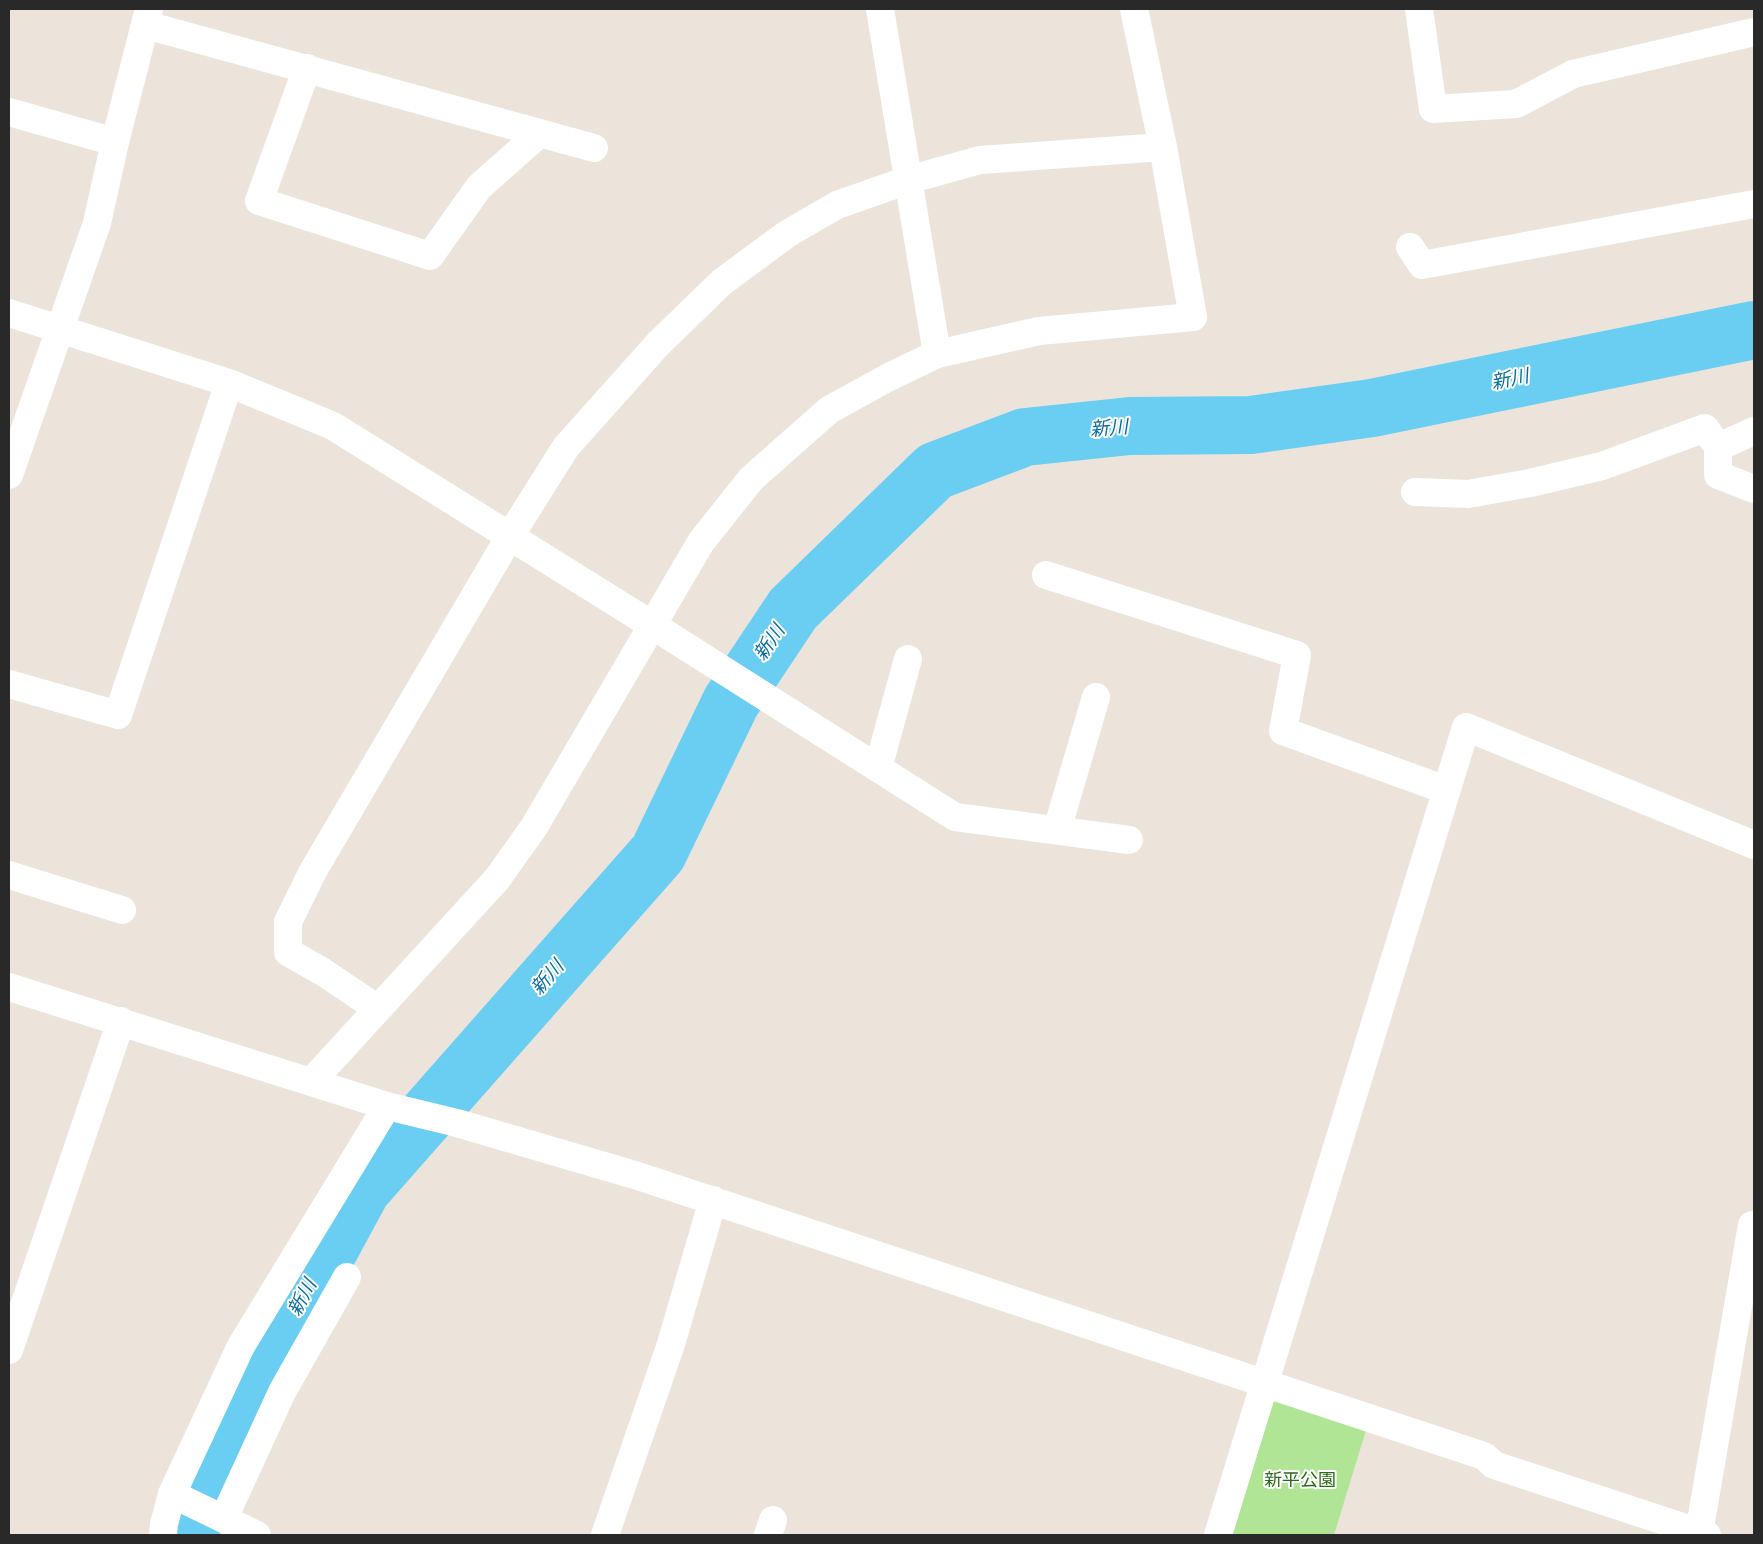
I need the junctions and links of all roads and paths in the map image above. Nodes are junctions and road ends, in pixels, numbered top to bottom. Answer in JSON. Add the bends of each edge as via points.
{"nodes":[{"id":1,"x":880,"y":9,"type":"edge"},
{"id":2,"x":1134,"y":9,"type":"edge"},
{"id":3,"x":1419,"y":9,"type":"edge"},
{"id":4,"x":147,"y":17,"type":"edge"},
{"id":5,"x":1754,"y":32,"type":"edge"},
{"id":6,"x":307,"y":68,"type":"junction"},
{"id":7,"x":9,"y":112,"type":"edge"},
{"id":8,"x":540,"y":133,"type":"junction"},
{"id":9,"x":115,"y":142,"type":"junction"},
{"id":10,"x":1162,"y":147,"type":"junction"},
{"id":11,"x":594,"y":148,"type":"dead end"},
{"id":12,"x":908,"y":180,"type":"junction"},
{"id":13,"x":1754,"y":204,"type":"edge"},
{"id":14,"x":1410,"y":247,"type":"dead end"},
{"id":15,"x":9,"y":313,"type":"edge"},
{"id":16,"x":59,"y":330,"type":"junction"},
{"id":17,"x":937,"y":354,"type":"junction"},
{"id":18,"x":229,"y":383,"type":"junction"},
{"id":19,"x":1754,"y":431,"type":"edge"},
{"id":20,"x":1718,"y":447,"type":"junction"},
{"id":21,"x":9,"y":476,"type":"edge"},
{"id":22,"x":1754,"y":489,"type":"edge"},
{"id":23,"x":1415,"y":492,"type":"dead end"},
{"id":24,"x":510,"y":536,"type":"junction"},
{"id":25,"x":1046,"y":575,"type":"dead end"},
{"id":26,"x":652,"y":625,"type":"junction"},
{"id":27,"x":908,"y":659,"type":"dead end"},
{"id":28,"x":9,"y":684,"type":"edge"},
{"id":29,"x":1096,"y":697,"type":"dead end"},
{"id":30,"x":878,"y":768,"type":"junction"},
{"id":31,"x":1446,"y":790,"type":"junction"},
{"id":32,"x":1057,"y":830,"type":"junction"},
{"id":33,"x":1129,"y":840,"type":"dead end"},
{"id":34,"x":1753,"y":840,"type":"edge"},
{"id":35,"x":9,"y":875,"type":"edge"},
{"id":36,"x":122,"y":910,"type":"dead end"},
{"id":37,"x":9,"y":987,"type":"edge"},
{"id":38,"x":378,"y":1009,"type":"junction"},
{"id":39,"x":121,"y":1021,"type":"junction"},
{"id":40,"x":311,"y":1082,"type":"junction"},
{"id":41,"x":399,"y":1109,"type":"junction"},
{"id":42,"x":713,"y":1200,"type":"junction"},
{"id":43,"x":1752,"y":1225,"type":"dead end"},
{"id":44,"x":347,"y":1277,"type":"dead end"},
{"id":45,"x":9,"y":1350,"type":"edge"},
{"id":46,"x":1265,"y":1385,"type":"junction"},
{"id":47,"x":198,"y":1507,"type":"junction"},
{"id":48,"x":1703,"y":1534,"type":"edge"},
{"id":49,"x":163,"y":1535,"type":"edge"},
{"id":50,"x":257,"y":1535,"type":"edge"},
{"id":51,"x":605,"y":1535,"type":"edge"},
{"id":52,"x":1218,"y":1535,"type":"edge"}],
"edges":[{"from":1,"to":12,"type":"street"},
{"from":2,"to":10,"type":"street"},
{"from":3,"to":5,"type":"street","via":[[1433,109],[1516,104],[1573,74]]},
{"from":4,"to":6,"type":"street"},
{"from":4,"to":9,"type":"street"},
{"from":6,"to":8,"type":"street"},
{"from":6,"to":8,"type":"street","via":[[259,200],[430,256],[479,187]]},
{"from":7,"to":9,"type":"street"},
{"from":8,"to":11,"type":"street"},
{"from":9,"to":16,"type":"street","via":[[97,223]]},
{"from":10,"to":12,"type":"street","via":[[980,160]]},
{"from":10,"to":17,"type":"street","via":[[1192,317],[1039,331]]},
{"from":12,"to":17,"type":"street"},
{"from":12,"to":24,"type":"street","via":[[837,205],[787,234],[722,282],[658,344],[566,447]]},
{"from":13,"to":14,"type":"street","via":[[1422,265]]},
{"from":15,"to":16,"type":"street"},
{"from":16,"to":18,"type":"street"},
{"from":16,"to":21,"type":"street"},
{"from":17,"to":26,"type":"street","via":[[829,410],[751,479],[701,542]]},
{"from":18,"to":24,"type":"street","via":[[333,426]]},
{"from":18,"to":28,"type":"street","via":[[118,715]]},
{"from":19,"to":20,"type":"street"},
{"from":20,"to":22,"type":"street","via":[[1718,476]]},
{"from":20,"to":23,"type":"street","via":[[1705,428],[1602,466],[1530,483],[1468,494]]},
{"from":24,"to":26,"type":"street"},
{"from":24,"to":38,"type":"street","via":[[313,871],[288,922],[288,952]]},
{"from":25,"to":31,"type":"street","via":[[1297,655],[1283,731]]},
{"from":26,"to":30,"type":"street"},
{"from":26,"to":38,"type":"street","via":[[534,827],[502,872]]},
{"from":27,"to":30,"type":"street"},
{"from":29,"to":32,"type":"street"},
{"from":30,"to":32,"type":"street","via":[[955,817]]},
{"from":31,"to":34,"type":"street","via":[[1466,727]]},
{"from":31,"to":46,"type":"street"},
{"from":32,"to":33,"type":"street"},
{"from":35,"to":36,"type":"street"},
{"from":37,"to":39,"type":"street"},
{"from":38,"to":40,"type":"street"},
{"from":39,"to":40,"type":"street"},
{"from":39,"to":45,"type":"street"},
{"from":40,"to":41,"type":"street"},
{"from":41,"to":42,"type":"street"},
{"from":41,"to":47,"type":"street","via":[[241,1346]]},
{"from":42,"to":46,"type":"street"},
{"from":42,"to":51,"type":"street","via":[[671,1344]]},
{"from":43,"to":48,"type":"street"},
{"from":44,"to":47,"type":"street","via":[[282,1392]]},
{"from":46,"to":48,"type":"street","via":[[1484,1456],[1494,1465]]},
{"from":46,"to":52,"type":"street"},
{"from":47,"to":49,"type":"street","via":[[164,1524]]},
{"from":47,"to":50,"type":"street"}]}
